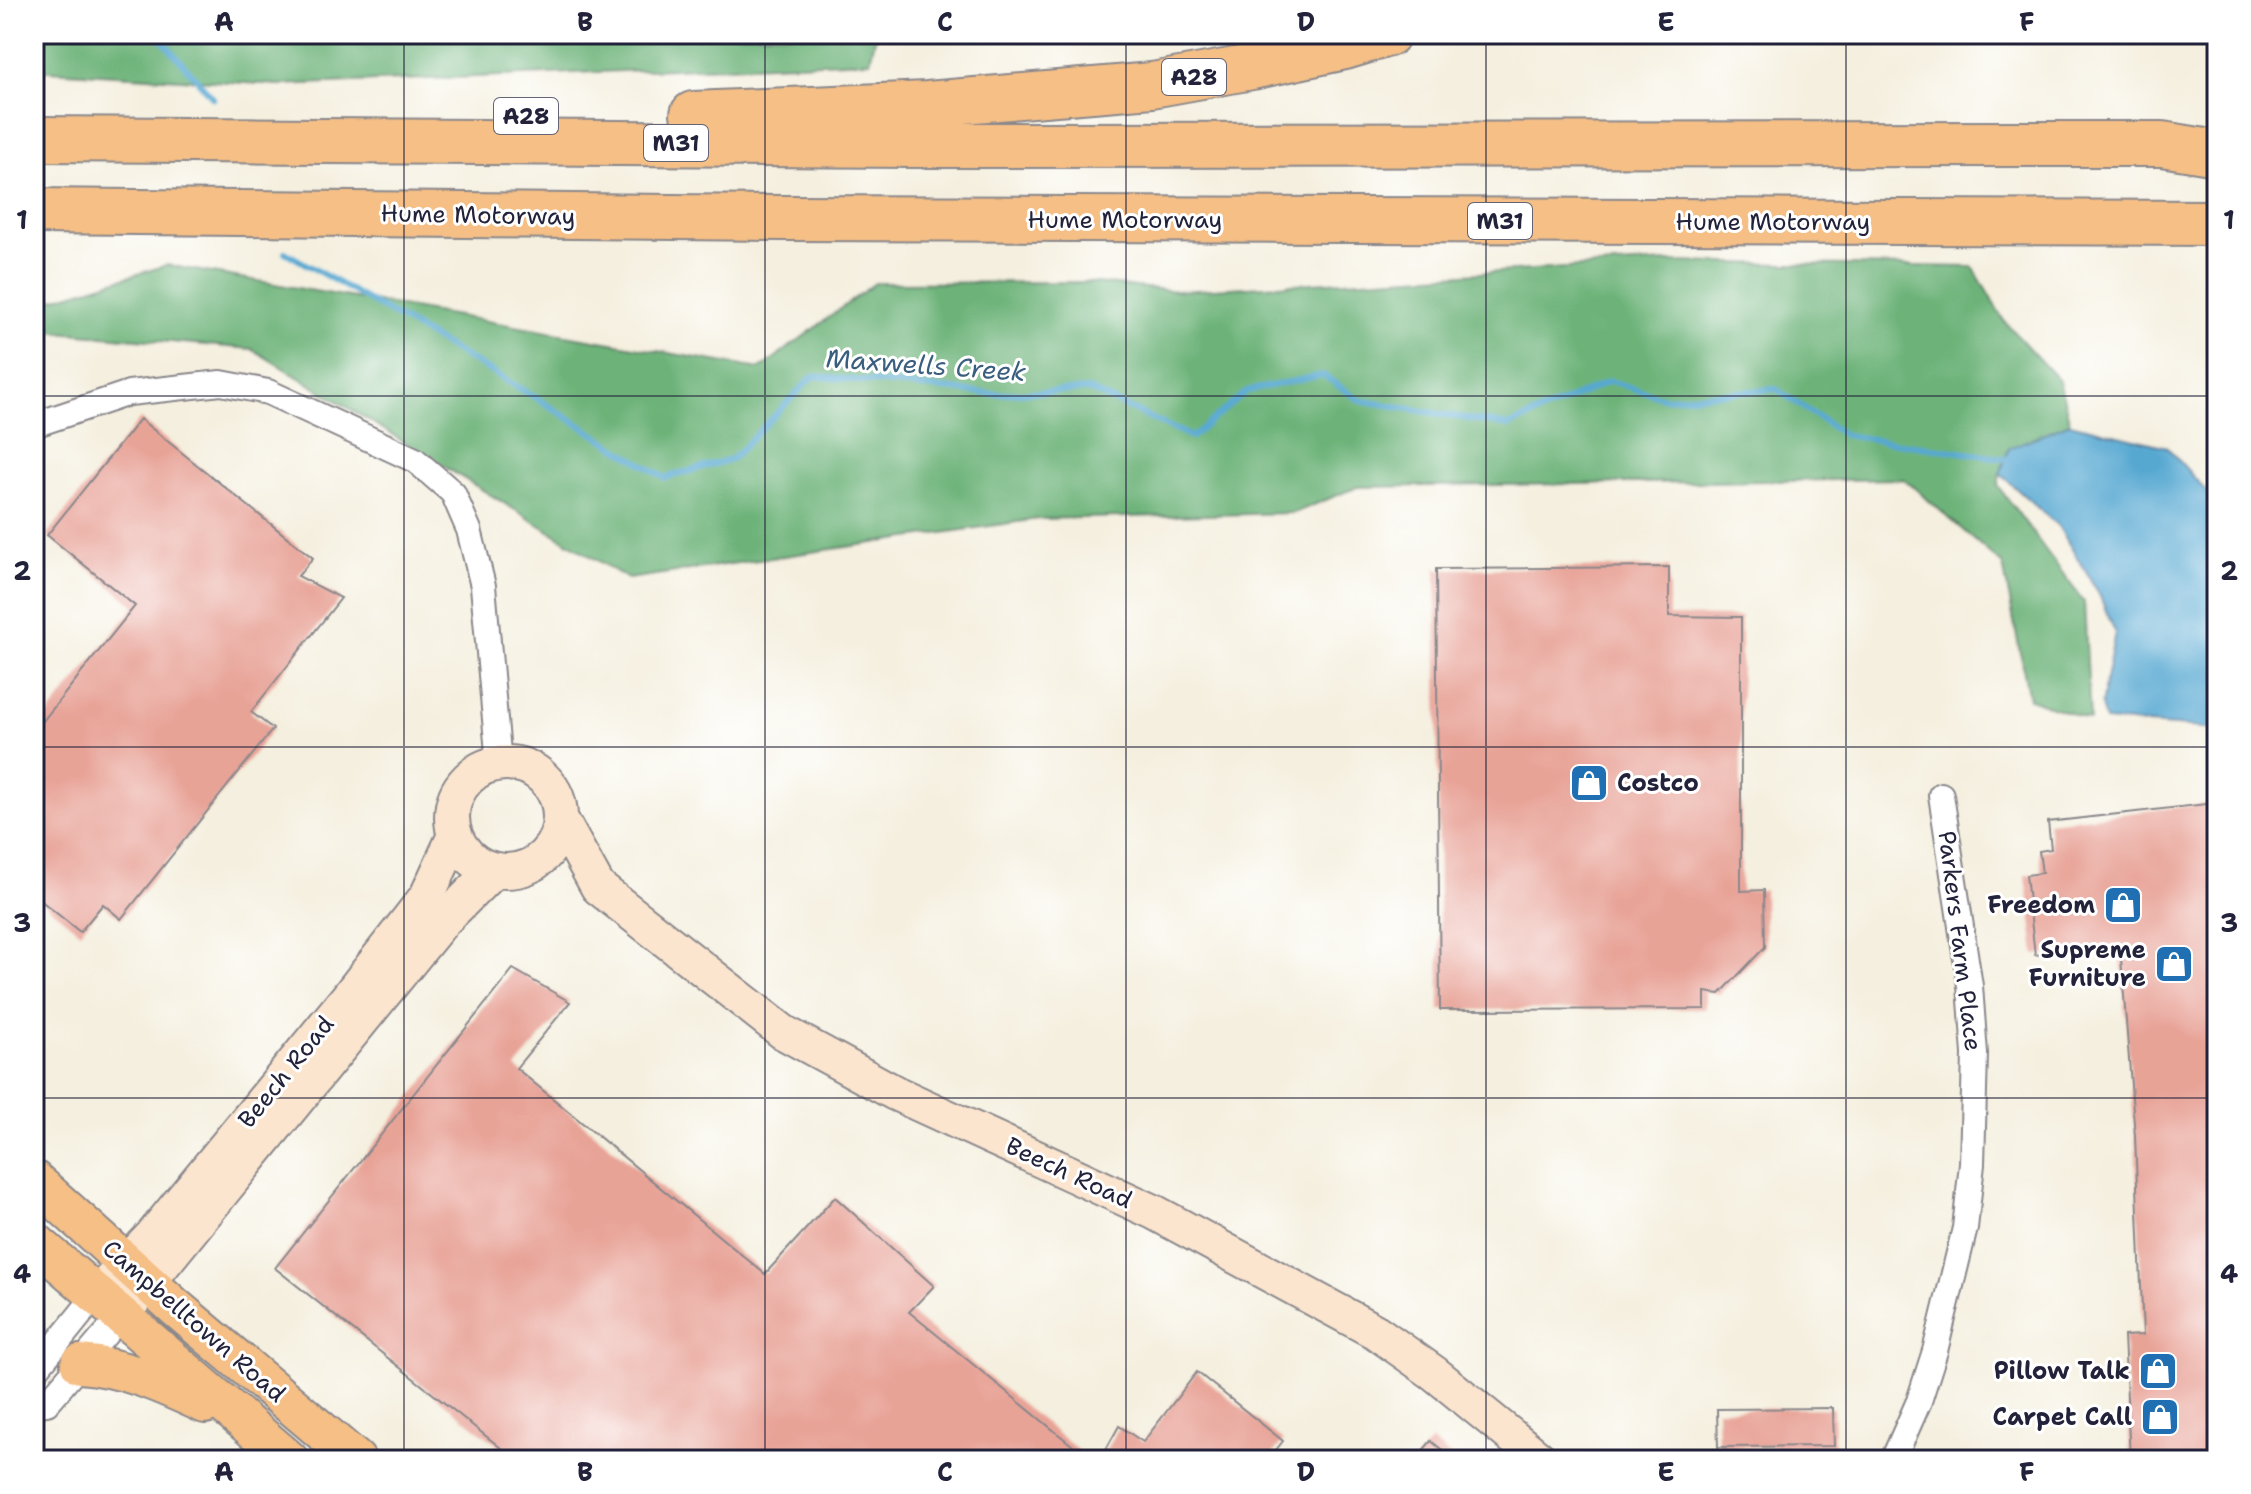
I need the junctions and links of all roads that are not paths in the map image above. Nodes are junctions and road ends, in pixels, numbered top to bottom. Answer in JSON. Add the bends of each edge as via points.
{"nodes":[{"id":1,"x":1388,"y":34,"type":"edge"},
{"id":2,"x":2217,"y":135,"type":"edge"},
{"id":3,"x":34,"y":139,"type":"edge"},
{"id":4,"x":318,"y":141,"type":"junction"},
{"id":5,"x":2162,"y":144,"type":"junction"},
{"id":6,"x":2217,"y":153,"type":"edge"},
{"id":7,"x":34,"y":211,"type":"edge"},
{"id":8,"x":2217,"y":223,"type":"edge"},
{"id":9,"x":34,"y":425,"type":"edge"},
{"id":10,"x":499,"y":764,"type":"junction"},
{"id":11,"x":1941,"y":795,"type":"dead end"},
{"id":12,"x":560,"y":818,"type":"junction"},
{"id":13,"x":455,"y":835,"type":"junction"},
{"id":14,"x":509,"y":869,"type":"junction"},
{"id":15,"x":598,"y":887,"type":"junction"},
{"id":16,"x":34,"y":1180,"type":"edge"},
{"id":17,"x":34,"y":1241,"type":"edge"},
{"id":18,"x":137,"y":1274,"type":"junction"},
{"id":19,"x":109,"y":1305,"type":"junction"},
{"id":20,"x":80,"y":1364,"type":"junction"},
{"id":21,"x":34,"y":1372,"type":"edge"},
{"id":22,"x":34,"y":1405,"type":"edge"},
{"id":23,"x":244,"y":1422,"type":"junction"},
{"id":24,"x":289,"y":1460,"type":"edge"},
{"id":25,"x":356,"y":1460,"type":"edge"},
{"id":26,"x":1541,"y":1460,"type":"edge"},
{"id":27,"x":1893,"y":1460,"type":"edge"}],
"edges":[{"from":1,"to":4,"type":"highway","number":"A28","via":[[1152,85],[736,114],[488,116]]},
{"from":2,"to":5,"type":"highway"},
{"from":3,"to":4,"type":"highway","number":"M31"},
{"from":4,"to":5,"type":"highway","number":"M31"},
{"from":5,"to":6,"type":"highway"},
{"from":7,"to":8,"type":"highway","name":"Hume Motorway","number":"M31"},
{"from":9,"to":10,"type":"street","via":[[129,393],[221,383],[268,392],[415,460],[453,493],[469,530],[483,586]]},
{"from":10,"to":12,"type":"main road","via":[[535,771],[557,800]]},
{"from":10,"to":13,"type":"main road","via":[[484,768],[460,789],[452,820]]},
{"from":11,"to":27,"type":"street","name":"Parkers Farm Place","via":[[1970,986],[1975,1054],[1972,1164],[1965,1228],[1935,1351]]},
{"from":12,"to":14,"type":"main road","via":[[558,834],[539,861]]},
{"from":12,"to":15,"type":"main road","name":"Beech Road"},
{"from":13,"to":14,"type":"main road","via":[[477,863]]},
{"from":13,"to":18,"type":"main road","name":"Beech Road","via":[[427,896],[153,1235]]},
{"from":14,"to":15,"type":"main road","name":"Beech Road"},
{"from":14,"to":18,"type":"main road","name":"Beech Road","via":[[442,922]]},
{"from":15,"to":26,"type":"main road","name":"Beech Road","via":[[783,1032],[895,1093],[1154,1212],[1376,1332]]},
{"from":16,"to":18,"type":"main road","name":"Campbelltown Road"},
{"from":17,"to":19,"type":"main road","name":"Campbelltown Road"},
{"from":18,"to":19,"type":"main road","name":"Beech Road"},
{"from":18,"to":25,"type":"main road","name":"Campbelltown Road"},
{"from":19,"to":20,"type":"street"},
{"from":19,"to":21,"type":"street"},
{"from":19,"to":23,"type":"main road","name":"Campbelltown Road"},
{"from":20,"to":22,"type":"street","via":[[47,1403]]},
{"from":20,"to":23,"type":"main road","via":[[156,1381]]},
{"from":23,"to":24,"type":"main road","name":"Campbelltown Road"}]}
